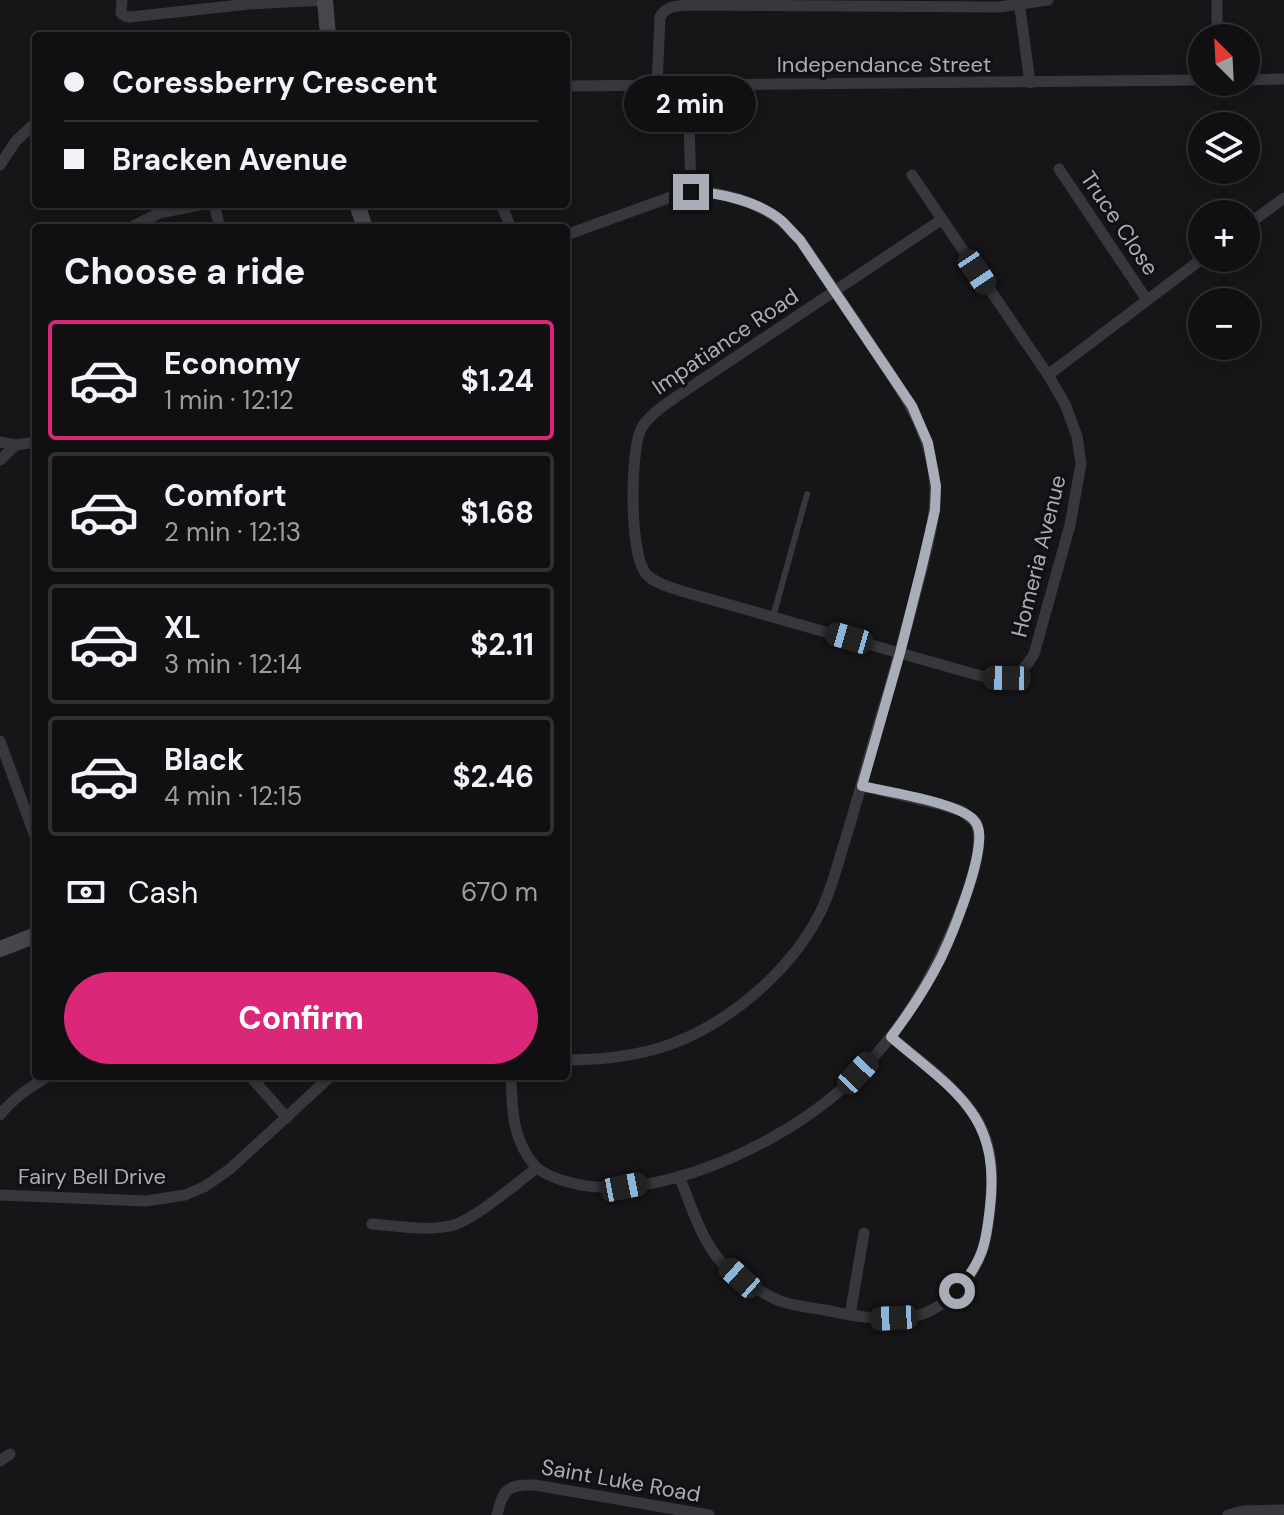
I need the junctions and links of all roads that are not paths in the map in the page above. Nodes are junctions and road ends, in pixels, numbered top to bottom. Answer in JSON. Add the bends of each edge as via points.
{"nodes":[{"id":1,"x":122,"y":0,"type":"edge"},
{"id":2,"x":325,"y":0,"type":"edge"},
{"id":3,"x":1048,"y":0,"type":"edge"},
{"id":4,"x":1217,"y":0,"type":"edge"},
{"id":5,"x":1019,"y":3,"type":"edge"},
{"id":6,"x":1217,"y":24,"type":"edge"},
{"id":7,"x":328,"y":32,"type":"edge"},
{"id":8,"x":1284,"y":79,"type":"edge"},
{"id":9,"x":1188,"y":80,"type":"edge"},
{"id":10,"x":1260,"y":80,"type":"edge"},
{"id":11,"x":1030,"y":83,"type":"junction"},
{"id":12,"x":688,"y":85,"type":"junction"},
{"id":13,"x":570,"y":86,"type":"edge"},
{"id":14,"x":657,"y":86,"type":"junction"},
{"id":15,"x":32,"y":126,"type":"edge"},
{"id":16,"x":0,"y":165,"type":"edge"},
{"id":17,"x":1059,"y":169,"type":"dead end"},
{"id":18,"x":912,"y":175,"type":"dead end"},
{"id":19,"x":691,"y":192,"type":"junction"},
{"id":20,"x":1284,"y":198,"type":"edge"},
{"id":21,"x":184,"y":208,"type":"edge"},
{"id":22,"x":1260,"y":216,"type":"edge"},
{"id":23,"x":941,"y":220,"type":"junction"},
{"id":24,"x":138,"y":224,"type":"edge"},
{"id":25,"x":570,"y":234,"type":"edge"},
{"id":26,"x":1188,"y":269,"type":"edge"},
{"id":27,"x":835,"y":291,"type":"junction"},
{"id":28,"x":1147,"y":300,"type":"junction"},
{"id":29,"x":1048,"y":375,"type":"junction"},
{"id":30,"x":0,"y":442,"type":"edge"},
{"id":31,"x":32,"y":443,"type":"edge"},
{"id":32,"x":16,"y":445,"type":"junction"},
{"id":33,"x":0,"y":460,"type":"edge"},
{"id":34,"x":807,"y":494,"type":"dead end"},
{"id":35,"x":773,"y":617,"type":"junction"},
{"id":36,"x":900,"y":653,"type":"junction"},
{"id":37,"x":0,"y":741,"type":"edge"},
{"id":38,"x":862,"y":786,"type":"junction"},
{"id":39,"x":32,"y":828,"type":"edge"},
{"id":40,"x":32,"y":937,"type":"edge"},
{"id":41,"x":0,"y":949,"type":"edge"},
{"id":42,"x":891,"y":1037,"type":"junction"},
{"id":43,"x":570,"y":1060,"type":"edge"},
{"id":44,"x":42,"y":1080,"type":"edge"},
{"id":45,"x":254,"y":1080,"type":"edge"},
{"id":46,"x":327,"y":1080,"type":"edge"},
{"id":47,"x":511,"y":1080,"type":"edge"},
{"id":48,"x":0,"y":1115,"type":"edge"},
{"id":49,"x":287,"y":1118,"type":"junction"},
{"id":50,"x":537,"y":1168,"type":"junction"},
{"id":51,"x":679,"y":1176,"type":"junction"},
{"id":52,"x":0,"y":1195,"type":"edge"},
{"id":53,"x":372,"y":1224,"type":"dead end"},
{"id":54,"x":864,"y":1233,"type":"dead end"},
{"id":55,"x":850,"y":1315,"type":"junction"},
{"id":56,"x":1284,"y":1510,"type":"edge"},
{"id":57,"x":497,"y":1515,"type":"edge"},
{"id":58,"x":709,"y":1515,"type":"edge"},
{"id":59,"x":1228,"y":1515,"type":"edge"}],
"edges":[{"from":1,"to":2,"type":"street","via":[[121,13],[130,17]]},
{"from":2,"to":7,"type":"street"},
{"from":3,"to":5,"type":"street"},
{"from":4,"to":6,"type":"street"},
{"from":5,"to":11,"type":"street"},
{"from":5,"to":14,"type":"street","via":[[670,7],[660,17]]},
{"from":8,"to":10,"type":"street"},
{"from":9,"to":11,"type":"street","name":"Independance Street"},
{"from":11,"to":12,"type":"street","name":"Independance Street"},
{"from":12,"to":14,"type":"street","name":"Independance Street"},
{"from":12,"to":19,"type":"street"},
{"from":13,"to":14,"type":"street","name":"Independance Street"},
{"from":15,"to":16,"type":"street"},
{"from":17,"to":28,"type":"street","name":"Truce Close"},
{"from":18,"to":23,"type":"street","name":"Homeria Avenue"},
{"from":19,"to":25,"type":"street"},
{"from":19,"to":27,"type":"street","via":[[727,195],[780,220]]},
{"from":20,"to":22,"type":"street"},
{"from":21,"to":24,"type":"street"},
{"from":23,"to":27,"type":"street","name":"Impatiance Road"},
{"from":23,"to":29,"type":"street","name":"Homeria Avenue"},
{"from":26,"to":28,"type":"street"},
{"from":27,"to":35,"type":"street","name":"Impatiance Road","via":[[673,399],[649,419],[635,447],[636,543],[645,574],[681,591]]},
{"from":27,"to":36,"type":"street","via":[[912,406],[934,469],[935,510]]},
{"from":28,"to":29,"type":"street"},
{"from":29,"to":36,"type":"street","name":"Homeria Avenue","via":[[1077,436],[1081,464],[1034,654],[1026,668],[1007,678],[988,678]]},
{"from":30,"to":32,"type":"street"},
{"from":31,"to":32,"type":"street"},
{"from":32,"to":33,"type":"street"},
{"from":34,"to":35,"type":"lane"},
{"from":35,"to":36,"type":"street","name":"Impatiance Road"},
{"from":36,"to":38,"type":"street"},
{"from":37,"to":39,"type":"street"},
{"from":38,"to":42,"type":"street","via":[[962,811],[979,830],[968,888],[941,958]]},
{"from":38,"to":43,"type":"street","via":[[820,913],[785,965],[753,996],[722,1018],[659,1048]]},
{"from":40,"to":41,"type":"street"},
{"from":42,"to":51,"type":"street","via":[[832,1098],[783,1133]]},
{"from":42,"to":55,"type":"street","via":[[960,1096],[980,1124],[992,1163],[987,1231],[974,1270],[942,1304],[912,1317]]},
{"from":44,"to":48,"type":"street"},
{"from":45,"to":49,"type":"street"},
{"from":46,"to":49,"type":"street","name":"Fairy Bell Drive"},
{"from":47,"to":50,"type":"street","via":[[516,1133]]},
{"from":49,"to":52,"type":"street","name":"Fairy Bell Drive","via":[[230,1169],[185,1195],[146,1201]]},
{"from":50,"to":51,"type":"street","via":[[584,1186],[624,1187]]},
{"from":50,"to":53,"type":"street","via":[[457,1224]]},
{"from":51,"to":55,"type":"street","via":[[707,1241],[740,1278],[782,1302]]},
{"from":54,"to":55,"type":"street"},
{"from":56,"to":59,"type":"street"},
{"from":57,"to":58,"type":"street","name":"Saint Luke Road","via":[[505,1491],[522,1484]]}]}
